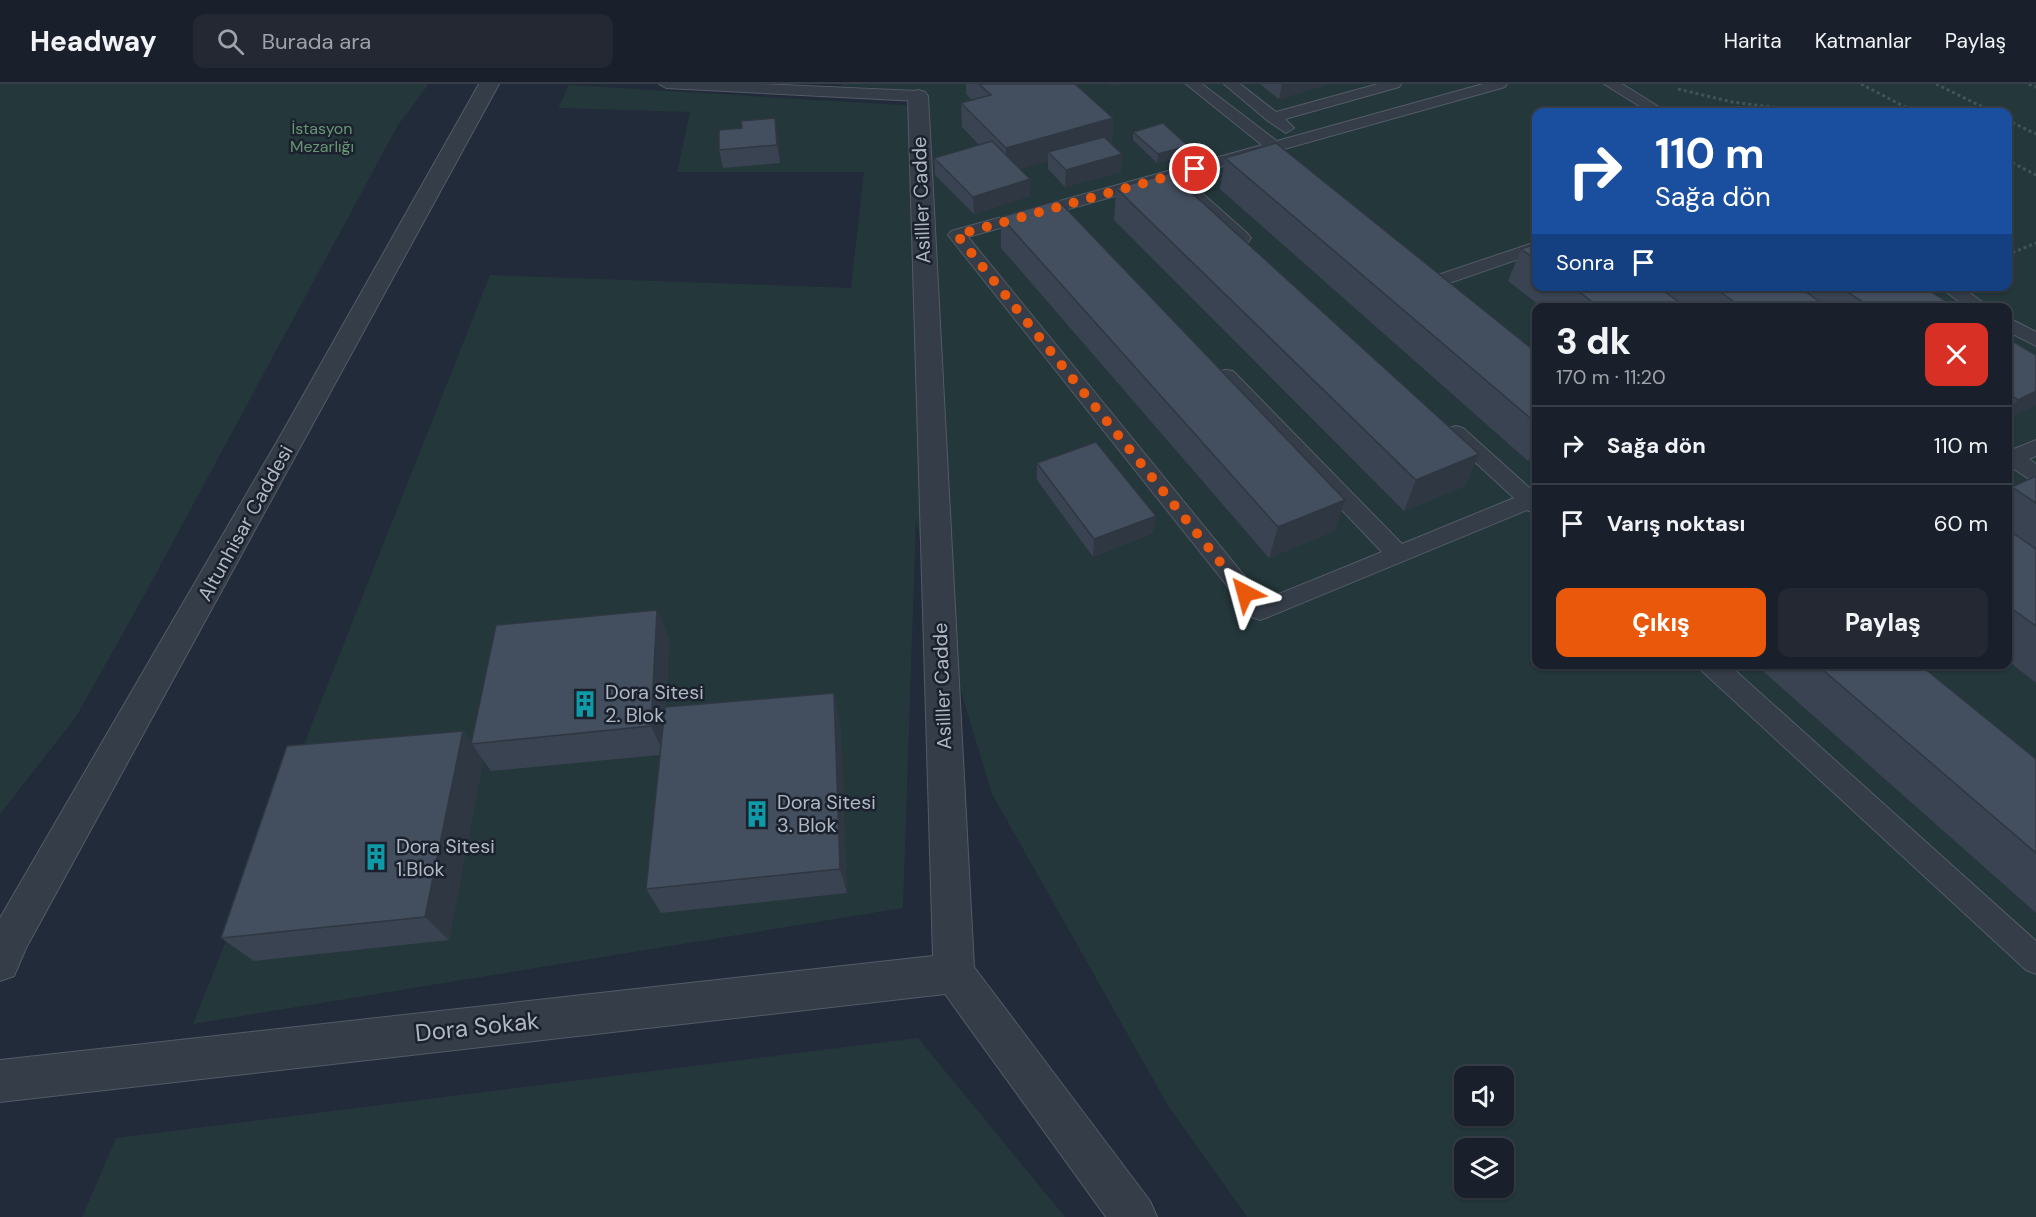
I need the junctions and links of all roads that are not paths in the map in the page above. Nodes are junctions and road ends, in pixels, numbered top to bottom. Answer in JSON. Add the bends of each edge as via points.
{"nodes":[{"id":1,"x":489,"y":84,"type":"edge"},
{"id":2,"x":666,"y":84,"type":"edge"},
{"id":3,"x":1193,"y":84,"type":"edge"},
{"id":4,"x":1232,"y":84,"type":"edge"},
{"id":5,"x":1345,"y":84,"type":"edge"},
{"id":6,"x":1394,"y":84,"type":"edge"},
{"id":7,"x":1500,"y":84,"type":"edge"},
{"id":8,"x":1611,"y":84,"type":"edge"},
{"id":9,"x":1359,"y":94,"type":"junction"},
{"id":10,"x":918,"y":96,"type":"joint"},
{"id":11,"x":1652,"y":108,"type":"edge"},
{"id":12,"x":1274,"y":118,"type":"junction"},
{"id":13,"x":1300,"y":140,"type":"junction"},
{"id":14,"x":1269,"y":148,"type":"junction"},
{"id":15,"x":1283,"y":165,"type":"edge"},
{"id":16,"x":1172,"y":175,"type":"junction"},
{"id":17,"x":1062,"y":206,"type":"junction"},
{"id":18,"x":1078,"y":223,"type":"edge"},
{"id":19,"x":1532,"y":249,"type":"edge"},
{"id":20,"x":1260,"y":254,"type":"edge"},
{"id":21,"x":1955,"y":291,"type":"edge"},
{"id":22,"x":1447,"y":298,"type":"edge"},
{"id":23,"x":1974,"y":303,"type":"edge"},
{"id":24,"x":2012,"y":326,"type":"edge"},
{"id":25,"x":2036,"y":340,"type":"edge"},
{"id":26,"x":1210,"y":359,"type":"edge"},
{"id":27,"x":1443,"y":421,"type":"edge"},
{"id":28,"x":2036,"y":447,"type":"edge"},
{"id":29,"x":2012,"y":457,"type":"edge"},
{"id":30,"x":2012,"y":460,"type":"edge"},
{"id":31,"x":2036,"y":474,"type":"edge"},
{"id":32,"x":1532,"y":499,"type":"edge"},
{"id":33,"x":1532,"y":502,"type":"edge"},
{"id":34,"x":1398,"y":554,"type":"junction"},
{"id":35,"x":1716,"y":669,"type":"edge"},
{"id":36,"x":4,"y":945,"type":"edge"},
{"id":37,"x":2036,"y":960,"type":"edge"},
{"id":38,"x":954,"y":974,"type":"junction"},
{"id":39,"x":0,"y":1081,"type":"edge"},
{"id":40,"x":1134,"y":1217,"type":"edge"}],
"edges":[{"from":1,"to":36,"type":"street","name":"Altunhisar Caddesi","via":[[296,433]]},
{"from":2,"to":10,"type":"lane"},
{"from":3,"to":14,"type":"lane"},
{"from":4,"to":12,"type":"lane"},
{"from":5,"to":9,"type":"lane"},
{"from":6,"to":9,"type":"lane"},
{"from":7,"to":13,"type":"lane"},
{"from":8,"to":11,"type":"lane"},
{"from":9,"to":12,"type":"lane"},
{"from":10,"to":38,"type":"street","name":"Asilller Cadde"},
{"from":12,"to":13,"type":"lane"},
{"from":13,"to":14,"type":"lane"},
{"from":14,"to":15,"type":"lane"},
{"from":14,"to":16,"type":"lane"},
{"from":16,"to":17,"type":"lane"},
{"from":16,"to":20,"type":"lane"},
{"from":17,"to":18,"type":"lane"},
{"from":17,"to":34,"type":"lane","via":[[957,235],[1260,611]]},
{"from":19,"to":22,"type":"lane","via":[[1425,280]]},
{"from":21,"to":23,"type":"lane"},
{"from":24,"to":25,"type":"lane"},
{"from":26,"to":34,"type":"lane"},
{"from":27,"to":32,"type":"lane"},
{"from":28,"to":29,"type":"lane"},
{"from":30,"to":31,"type":"lane"},
{"from":33,"to":34,"type":"lane"},
{"from":35,"to":37,"type":"lane"},
{"from":38,"to":39,"type":"street","name":"Dora Sokak"},
{"from":38,"to":40,"type":"street"}]}
